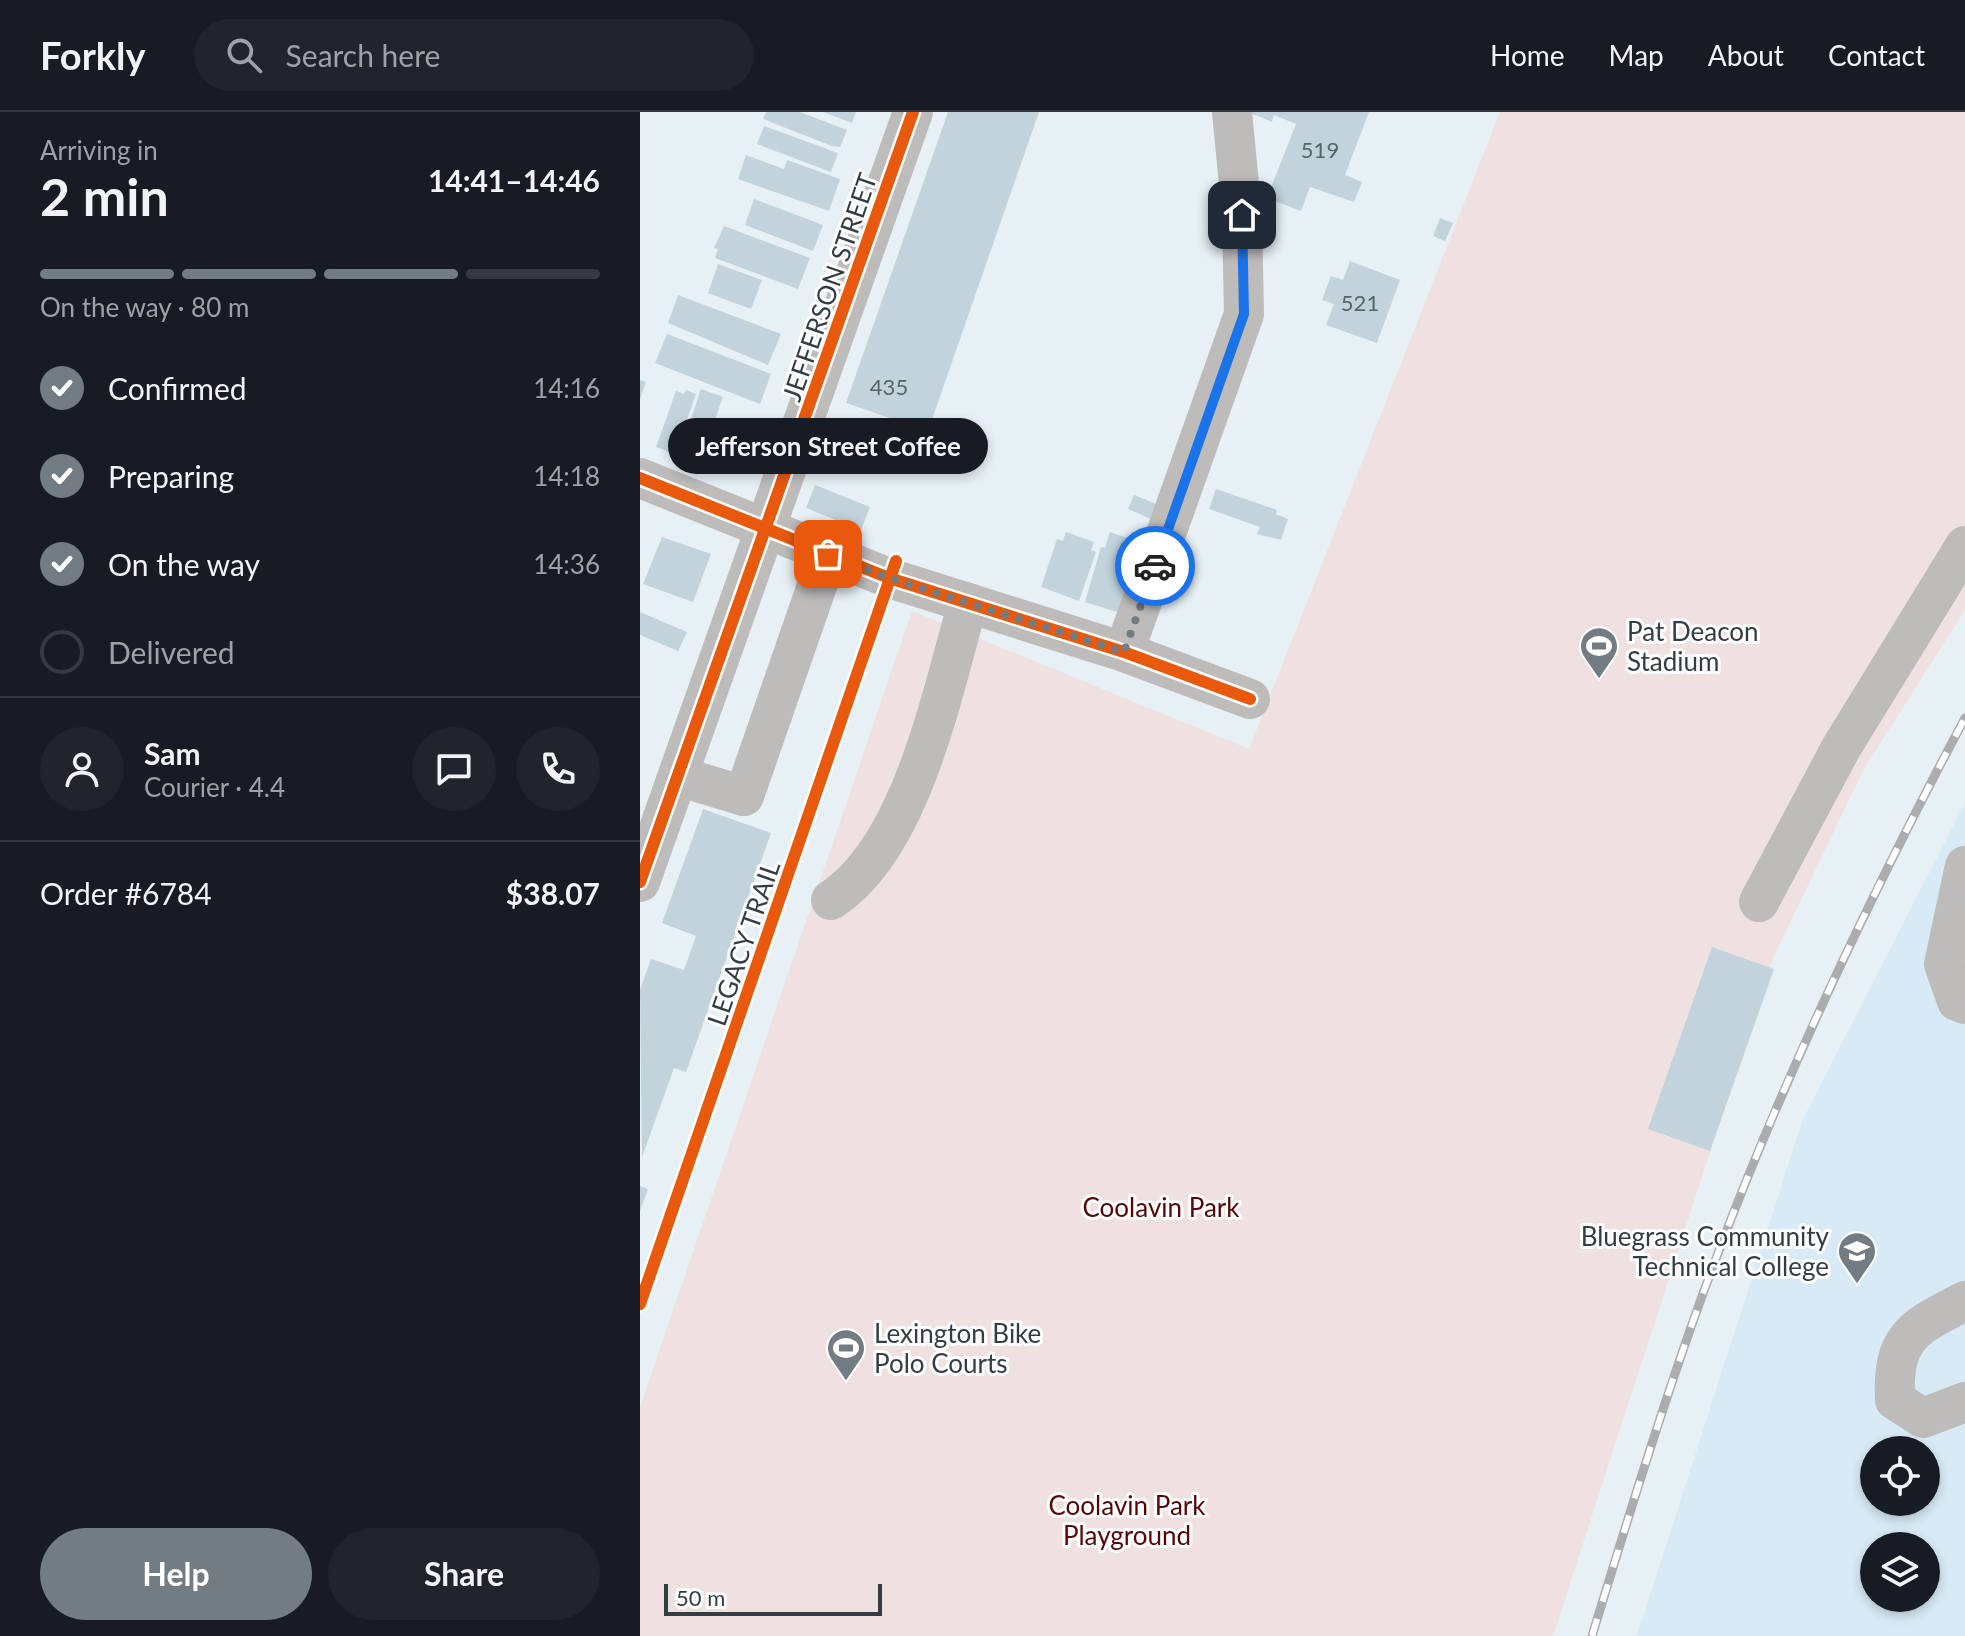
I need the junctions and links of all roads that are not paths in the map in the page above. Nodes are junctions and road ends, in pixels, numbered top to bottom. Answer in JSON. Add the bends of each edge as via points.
{"nodes":[{"id":1,"x":913,"y":112,"type":"edge"},
{"id":2,"x":1232,"y":112,"type":"edge"},
{"id":3,"x":640,"y":478,"type":"edge"},
{"id":4,"x":767,"y":530,"type":"junction"},
{"id":5,"x":1965,"y":546,"type":"edge"},
{"id":6,"x":828,"y":554,"type":"junction"},
{"id":7,"x":968,"y":603,"type":"junction"},
{"id":8,"x":1124,"y":652,"type":"junction"},
{"id":9,"x":1250,"y":699,"type":"dead end"},
{"id":10,"x":678,"y":776,"type":"junction"},
{"id":11,"x":1965,"y":866,"type":"edge"},
{"id":12,"x":640,"y":882,"type":"edge"},
{"id":13,"x":831,"y":900,"type":"dead end"},
{"id":14,"x":1759,"y":902,"type":"dead end"},
{"id":15,"x":1965,"y":1004,"type":"edge"},
{"id":16,"x":1965,"y":1301,"type":"edge"},
{"id":17,"x":1965,"y":1402,"type":"edge"}],
"edges":[{"from":1,"to":4,"type":"street","name":"JEFFERSON STREET"},
{"from":2,"to":8,"type":"street","via":[[1244,314]]},
{"from":3,"to":4,"type":"street"},
{"from":4,"to":6,"type":"street"},
{"from":4,"to":10,"type":"street","name":"JEFFERSON STREET"},
{"from":5,"to":14,"type":"street","via":[[1841,748]]},
{"from":6,"to":7,"type":"street"},
{"from":6,"to":10,"type":"street","via":[[744,796]]},
{"from":7,"to":8,"type":"street"},
{"from":7,"to":13,"type":"street","via":[[921,761],[884,848],[851,887]]},
{"from":8,"to":9,"type":"street"},
{"from":10,"to":12,"type":"street","name":"JEFFERSON STREET"},
{"from":11,"to":15,"type":"street","via":[[1944,964],[1957,1001]]},
{"from":16,"to":17,"type":"street","via":[[1916,1327],[1894,1366],[1895,1400],[1923,1418]]}]}
